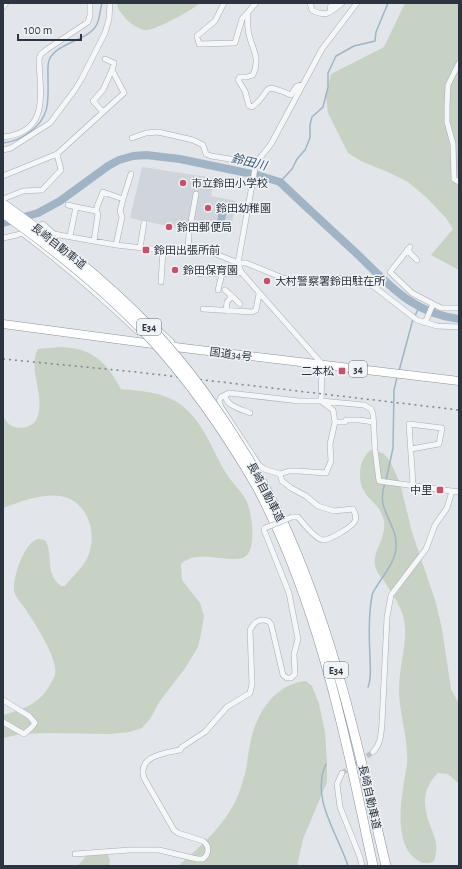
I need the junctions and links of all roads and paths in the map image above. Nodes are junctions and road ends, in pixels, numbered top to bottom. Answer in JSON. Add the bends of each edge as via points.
{"nodes":[{"id":1,"x":6,"y":3,"type":"edge"},
{"id":2,"x":90,"y":3,"type":"edge"},
{"id":3,"x":110,"y":3,"type":"edge"},
{"id":4,"x":224,"y":3,"type":"edge"},
{"id":5,"x":256,"y":3,"type":"edge"},
{"id":6,"x":310,"y":3,"type":"edge"},
{"id":7,"x":335,"y":3,"type":"edge"},
{"id":8,"x":342,"y":3,"type":"edge"},
{"id":9,"x":357,"y":3,"type":"edge"},
{"id":10,"x":3,"y":7,"type":"edge"},
{"id":11,"x":331,"y":11,"type":"junction"},
{"id":12,"x":248,"y":12,"type":"junction"},
{"id":13,"x":105,"y":59,"type":"dead end"},
{"id":14,"x":459,"y":63,"type":"edge"},
{"id":15,"x":112,"y":70,"type":"junction"},
{"id":16,"x":303,"y":84,"type":"junction"},
{"id":17,"x":103,"y":112,"type":"junction"},
{"id":18,"x":3,"y":137,"type":"edge"},
{"id":19,"x":132,"y":138,"type":"dead end"},
{"id":20,"x":3,"y":150,"type":"edge"},
{"id":21,"x":57,"y":154,"type":"junction"},
{"id":22,"x":255,"y":164,"type":"junction"},
{"id":23,"x":131,"y":174,"type":"dead end"},
{"id":24,"x":3,"y":176,"type":"edge"},
{"id":25,"x":459,"y":182,"type":"edge"},
{"id":26,"x":196,"y":194,"type":"dead end"},
{"id":27,"x":3,"y":199,"type":"edge"},
{"id":28,"x":123,"y":199,"type":"junction"},
{"id":29,"x":3,"y":204,"type":"edge"},
{"id":30,"x":68,"y":205,"type":"dead end"},
{"id":31,"x":76,"y":207,"type":"junction"},
{"id":32,"x":96,"y":211,"type":"junction"},
{"id":33,"x":3,"y":213,"type":"edge"},
{"id":34,"x":144,"y":223,"type":"dead end"},
{"id":35,"x":22,"y":233,"type":"junction"},
{"id":36,"x":70,"y":236,"type":"junction"},
{"id":37,"x":3,"y":238,"type":"edge"},
{"id":38,"x":94,"y":241,"type":"junction"},
{"id":39,"x":116,"y":245,"type":"junction"},
{"id":40,"x":140,"y":248,"type":"junction"},
{"id":41,"x":163,"y":250,"type":"junction"},
{"id":42,"x":188,"y":251,"type":"junction"},
{"id":43,"x":417,"y":260,"type":"dead end"},
{"id":44,"x":238,"y":264,"type":"junction"},
{"id":45,"x":241,"y":272,"type":"junction"},
{"id":46,"x":199,"y":274,"type":"dead end"},
{"id":47,"x":222,"y":274,"type":"junction"},
{"id":48,"x":161,"y":282,"type":"dead end"},
{"id":49,"x":218,"y":290,"type":"dead end"},
{"id":50,"x":225,"y":290,"type":"dead end"},
{"id":51,"x":259,"y":294,"type":"junction"},
{"id":52,"x":232,"y":296,"type":"junction"},
{"id":53,"x":240,"y":304,"type":"dead end"},
{"id":54,"x":432,"y":305,"type":"junction"},
{"id":55,"x":459,"y":308,"type":"edge"},
{"id":56,"x":204,"y":309,"type":"dead end"},
{"id":57,"x":226,"y":311,"type":"junction"},
{"id":58,"x":425,"y":322,"type":"junction"},
{"id":59,"x":3,"y":324,"type":"edge"},
{"id":60,"x":459,"y":327,"type":"edge"},
{"id":61,"x":138,"y":332,"type":"junction"},
{"id":62,"x":136,"y":341,"type":"junction"},
{"id":63,"x":172,"y":346,"type":"junction"},
{"id":64,"x":322,"y":364,"type":"junction"},
{"id":65,"x":459,"y":381,"type":"edge"},
{"id":66,"x":225,"y":395,"type":"junction"},
{"id":67,"x":321,"y":401,"type":"junction"},
{"id":68,"x":250,"y":413,"type":"dead end"},
{"id":69,"x":335,"y":422,"type":"junction"},
{"id":70,"x":374,"y":422,"type":"junction"},
{"id":71,"x":411,"y":449,"type":"junction"},
{"id":72,"x":280,"y":474,"type":"junction"},
{"id":73,"x":259,"y":483,"type":"junction"},
{"id":74,"x":413,"y":485,"type":"junction"},
{"id":75,"x":452,"y":491,"type":"junction"},
{"id":76,"x":459,"y":492,"type":"edge"},
{"id":77,"x":3,"y":700,"type":"edge"},
{"id":78,"x":3,"y":722,"type":"edge"},
{"id":79,"x":373,"y":752,"type":"tunnel mouth"},
{"id":80,"x":342,"y":773,"type":"tunnel mouth"},
{"id":81,"x":75,"y":854,"type":"dead end"},
{"id":82,"x":362,"y":866,"type":"edge"},
{"id":83,"x":374,"y":866,"type":"edge"},
{"id":84,"x":386,"y":866,"type":"edge"}],
"edges":[{"from":1,"to":10,"type":"street"},
{"from":2,"to":18,"type":"street","via":[[88,22],[41,54],[41,107],[35,120],[29,128]]},
{"from":3,"to":20,"type":"street","via":[[105,33],[82,80],[50,123],[11,148]]},
{"from":4,"to":12,"type":"street","via":[[215,20],[197,36],[199,44],[235,43],[242,19]]},
{"from":5,"to":12,"type":"street"},
{"from":6,"to":11,"type":"street","via":[[312,10],[316,12],[328,14]]},
{"from":7,"to":11,"type":"street","via":[[330,7]]},
{"from":8,"to":11,"type":"street"},
{"from":9,"to":16,"type":"street","via":[[322,49]]},
{"from":12,"to":16,"type":"street","via":[[248,29],[257,66],[253,75],[240,76],[238,80],[245,91],[249,106],[252,107],[259,102],[267,89],[277,88],[291,95],[297,86]]},
{"from":13,"to":15,"type":"street","via":[[114,63]]},
{"from":14,"to":25,"type":"street","via":[[448,85],[447,106],[454,179]]},
{"from":15,"to":17,"type":"street","via":[[103,90],[93,101]]},
{"from":15,"to":17,"type":"street","via":[[124,92]]},
{"from":16,"to":22,"type":"street","via":[[271,144]]},
{"from":17,"to":21,"type":"street"},
{"from":19,"to":22,"type":"street","via":[[158,132],[193,140],[203,145],[206,154],[211,156]]},
{"from":21,"to":24,"type":"street"},
{"from":21,"to":27,"type":"street","via":[[61,170],[42,190],[23,191]]},
{"from":22,"to":44,"type":"street"},
{"from":23,"to":28,"type":"street"},
{"from":26,"to":42,"type":"street"},
{"from":28,"to":32,"type":"street","via":[[103,192]]},
{"from":28,"to":39,"type":"street"},
{"from":29,"to":73,"type":"highway","name":"長崎自動車道","number":"E34","bridge":true,"via":[[88,268],[154,332],[185,368],[235,436]]},
{"from":30,"to":31,"type":"street"},
{"from":31,"to":32,"type":"street"},
{"from":31,"to":36,"type":"street"},
{"from":32,"to":38,"type":"street","via":[[98,214]]},
{"from":33,"to":73,"type":"highway","name":"長崎自動車道","number":"E34","bridge":true,"via":[[83,274],[149,337],[180,372]]},
{"from":34,"to":40,"type":"street"},
{"from":35,"to":36,"type":"street","via":[[43,224],[54,234]]},
{"from":35,"to":37,"type":"street"},
{"from":35,"to":61,"type":"street","via":[[96,292]]},
{"from":36,"to":38,"type":"street"},
{"from":38,"to":39,"type":"street"},
{"from":39,"to":40,"type":"street"},
{"from":40,"to":41,"type":"street"},
{"from":41,"to":42,"type":"street"},
{"from":41,"to":48,"type":"street"},
{"from":42,"to":44,"type":"street","via":[[211,252]]},
{"from":43,"to":54,"type":"street","via":[[408,248],[390,272],[412,293]]},
{"from":44,"to":45,"type":"street"},
{"from":44,"to":58,"type":"street","via":[[246,263],[283,278],[302,281],[329,278],[364,279],[414,318]]},
{"from":45,"to":47,"type":"street"},
{"from":45,"to":51,"type":"street"},
{"from":46,"to":47,"type":"street"},
{"from":47,"to":49,"type":"street"},
{"from":50,"to":52,"type":"street"},
{"from":51,"to":57,"type":"street","via":[[256,310]]},
{"from":51,"to":64,"type":"street"},
{"from":52,"to":53,"type":"street"},
{"from":52,"to":57,"type":"street","via":[[227,302]]},
{"from":54,"to":55,"type":"street"},
{"from":54,"to":58,"type":"street"},
{"from":56,"to":57,"type":"street"},
{"from":58,"to":60,"type":"street","via":[[437,326]]},
{"from":59,"to":62,"type":"highway","name":"国道34号","number":"34"},
{"from":61,"to":62,"type":"street"},
{"from":61,"to":63,"type":"street","via":[[144,325],[153,325],[172,342]]},
{"from":62,"to":63,"type":"highway","name":"国道34号","number":"34"},
{"from":63,"to":64,"type":"highway","name":"国道34号","number":"34"},
{"from":64,"to":65,"type":"highway","name":"国道34号","number":"34"},
{"from":64,"to":67,"type":"street"},
{"from":66,"to":67,"type":"street","via":[[229,393]]},
{"from":66,"to":68,"type":"street","via":[[229,403]]},
{"from":66,"to":72,"type":"street","via":[[219,400],[220,407],[259,465]]},
{"from":67,"to":69,"type":"street","via":[[332,410]]},
{"from":67,"to":70,"type":"street","via":[[364,405],[371,409]]},
{"from":69,"to":70,"type":"street"},
{"from":69,"to":72,"type":"street","via":[[330,444],[331,461],[326,473],[289,471]]},
{"from":70,"to":74,"type":"street","via":[[379,481]]},
{"from":71,"to":71,"type":"street","via":[[409,424],[442,428],[439,444]]},
{"from":71,"to":74,"type":"street"},
{"from":72,"to":81,"type":"street","bridge":true,"via":[[282,481],[318,506],[334,511],[353,509],[356,520],[351,526],[324,540],[317,538],[298,517],[265,528],[288,593],[298,639],[294,654],[295,674],[291,678],[283,675],[271,624],[268,620],[258,620],[250,630],[250,693],[227,707],[205,732],[180,750],[151,758],[143,768],[144,778],[174,830],[207,844],[208,856],[197,859],[159,850]]},
{"from":73,"to":83,"type":"highway","name":"長崎自動車道","number":"E34","via":[[298,576],[317,632],[343,728]]},
{"from":73,"to":84,"type":"highway","name":"長崎自動車道","number":"E34","via":[[290,538],[325,630],[353,725]]},
{"from":74,"to":75,"type":"street"},
{"from":75,"to":76,"type":"street"},
{"from":75,"to":79,"type":"street","via":[[447,508],[435,525],[426,549],[391,594],[387,617],[381,739]]},
{"from":77,"to":78,"type":"street","via":[[29,716],[34,723],[24,734]]},
{"from":80,"to":82,"type":"street","via":[[337,784],[340,807]]}]}
